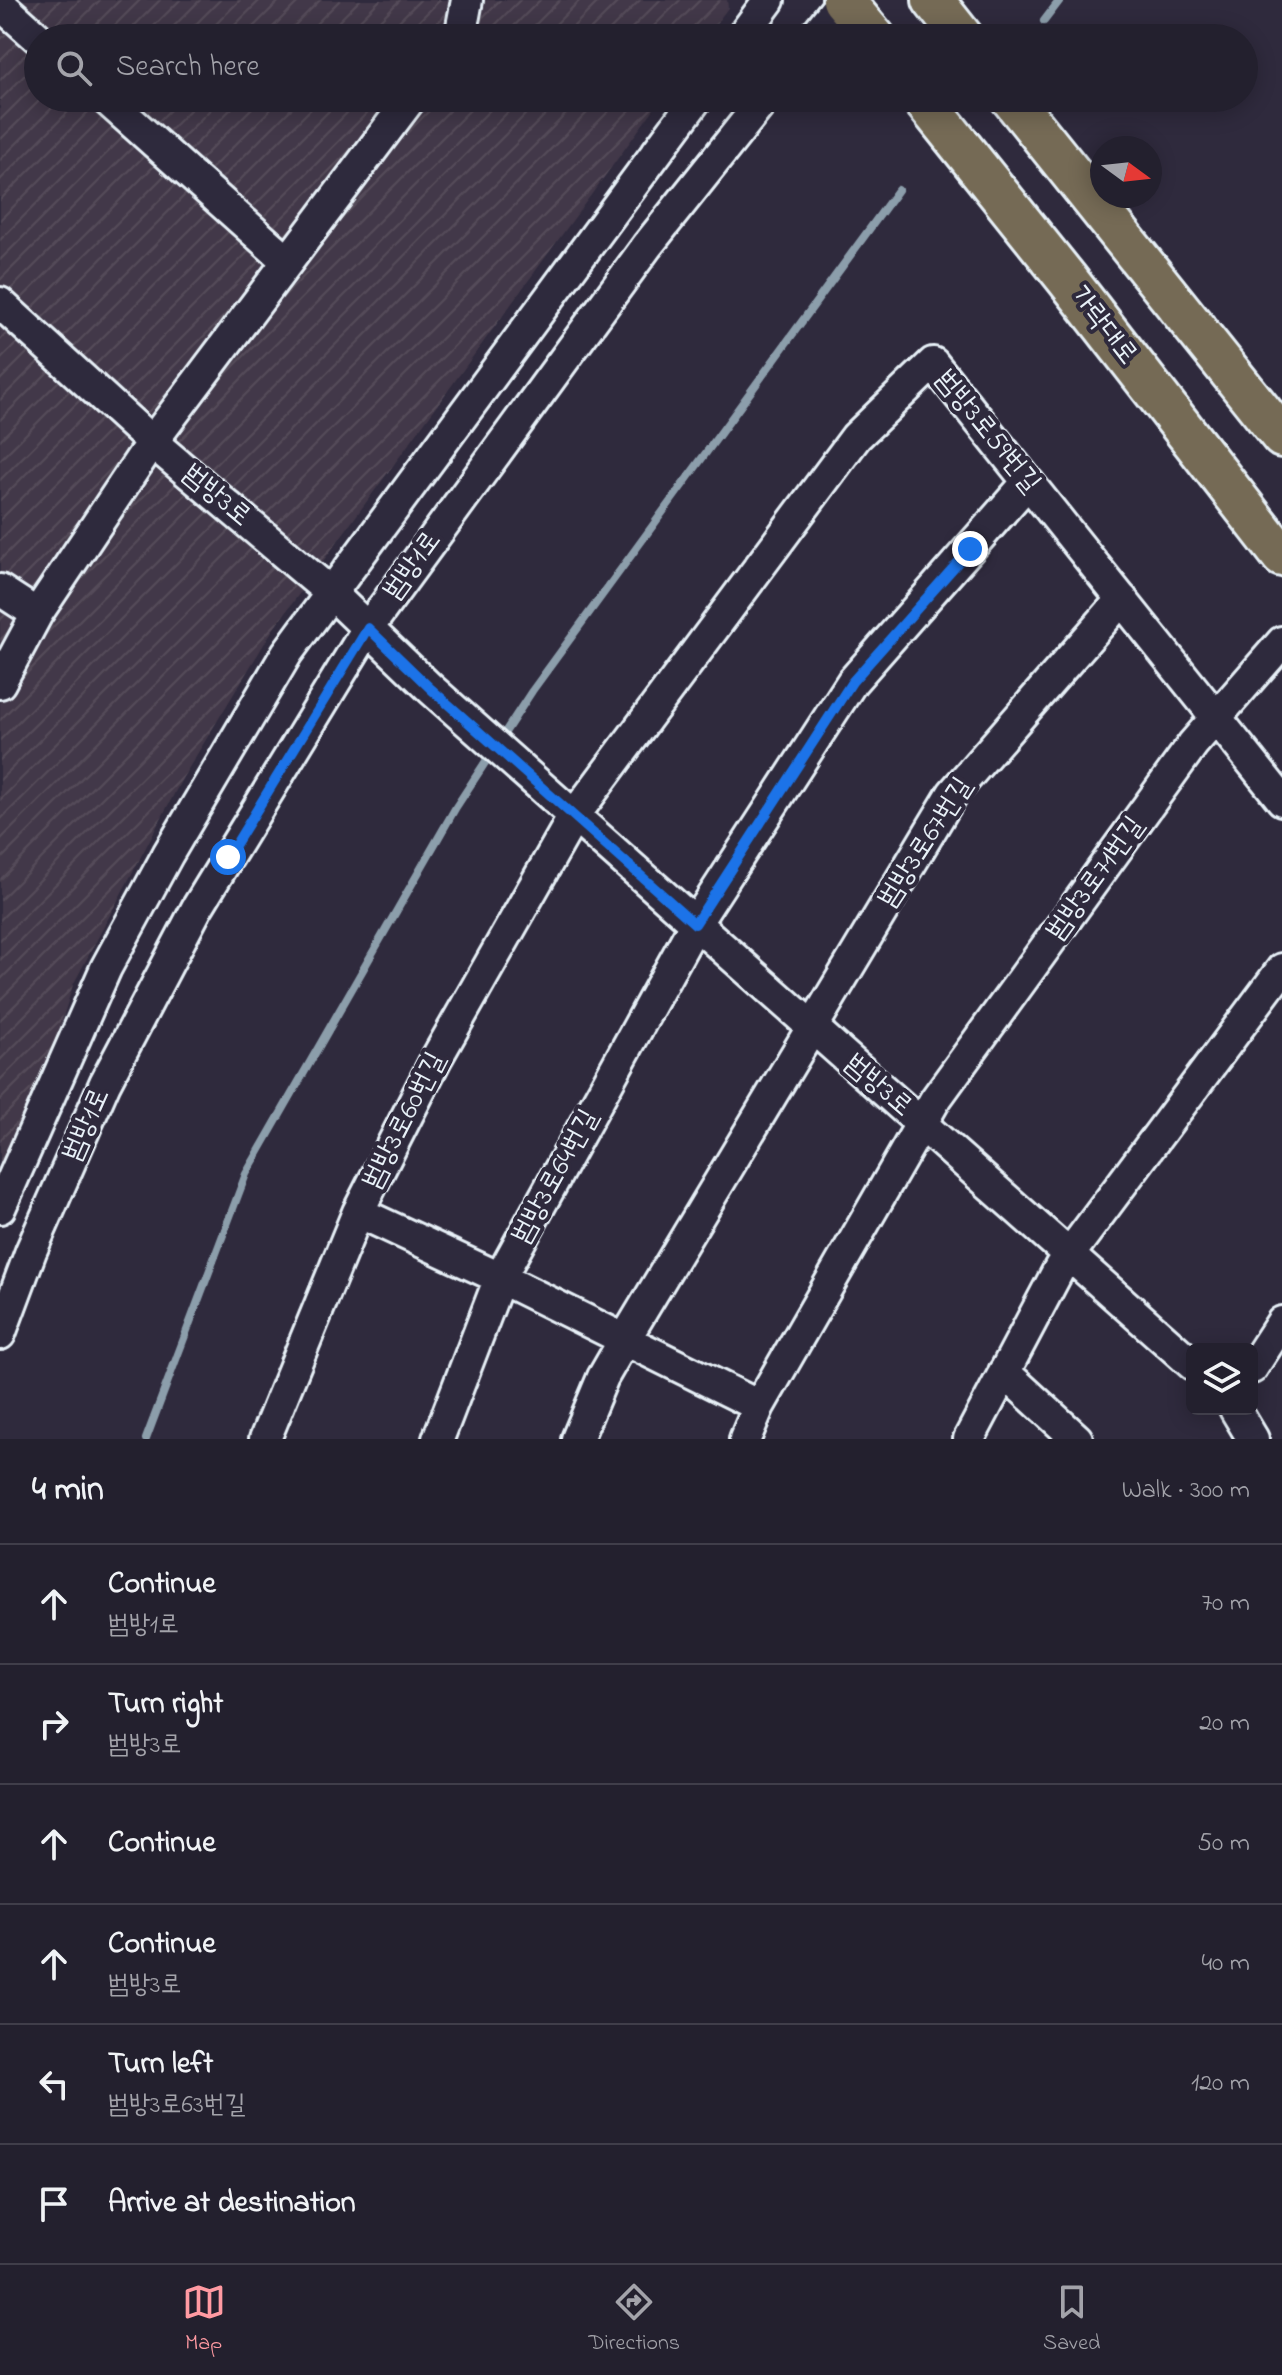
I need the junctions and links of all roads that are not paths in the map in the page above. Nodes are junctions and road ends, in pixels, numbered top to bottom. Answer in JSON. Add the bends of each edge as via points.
{"nodes":[{"id":1,"x":467,"y":0,"type":"edge"},
{"id":2,"x":769,"y":0,"type":"edge"},
{"id":3,"x":843,"y":0,"type":"edge"},
{"id":4,"x":933,"y":0,"type":"edge"},
{"id":5,"x":0,"y":4,"type":"edge"},
{"id":6,"x":462,"y":24,"type":"edge"},
{"id":7,"x":751,"y":24,"type":"edge"},
{"id":8,"x":824,"y":24,"type":"edge"},
{"id":9,"x":863,"y":24,"type":"edge"},
{"id":10,"x":952,"y":24,"type":"edge"},
{"id":11,"x":24,"y":25,"type":"edge"},
{"id":12,"x":121,"y":112,"type":"edge"},
{"id":13,"x":400,"y":112,"type":"edge"},
{"id":14,"x":687,"y":112,"type":"edge"},
{"id":15,"x":754,"y":112,"type":"edge"},
{"id":16,"x":933,"y":112,"type":"edge"},
{"id":17,"x":1022,"y":112,"type":"edge"},
{"id":18,"x":287,"y":261,"type":"junction"},
{"id":19,"x":0,"y":303,"type":"edge"},
{"id":20,"x":1282,"y":437,"type":"edge"},
{"id":21,"x":152,"y":442,"type":"junction"},
{"id":22,"x":1028,"y":482,"type":"junction"},
{"id":23,"x":1282,"y":556,"type":"edge"},
{"id":24,"x":0,"y":590,"type":"edge"},
{"id":25,"x":331,"y":593,"type":"junction"},
{"id":26,"x":1122,"y":599,"type":"junction"},
{"id":27,"x":37,"y":614,"type":"junction"},
{"id":28,"x":368,"y":628,"type":"junction"},
{"id":29,"x":1282,"y":642,"type":"edge"},
{"id":30,"x":0,"y":683,"type":"edge"},
{"id":31,"x":1216,"y":718,"type":"junction"},
{"id":32,"x":1282,"y":800,"type":"edge"},
{"id":33,"x":569,"y":812,"type":"junction"},
{"id":34,"x":695,"y":924,"type":"junction"},
{"id":35,"x":1282,"y":969,"type":"edge"},
{"id":36,"x":812,"y":1028,"type":"junction"},
{"id":37,"x":921,"y":1124,"type":"junction"},
{"id":38,"x":0,"y":1208,"type":"edge"},
{"id":39,"x":358,"y":1212,"type":"junction"},
{"id":40,"x":1068,"y":1255,"type":"junction"},
{"id":41,"x":500,"y":1278,"type":"junction"},
{"id":42,"x":1282,"y":1322,"type":"edge"},
{"id":43,"x":0,"y":1334,"type":"edge"},
{"id":44,"x":625,"y":1339,"type":"junction"},
{"id":45,"x":1186,"y":1359,"type":"edge"},
{"id":46,"x":1258,"y":1359,"type":"edge"},
{"id":47,"x":1004,"y":1372,"type":"junction"},
{"id":48,"x":759,"y":1406,"type":"junction"},
{"id":49,"x":1239,"y":1415,"type":"edge"},
{"id":50,"x":265,"y":1439,"type":"edge"},
{"id":51,"x":438,"y":1439,"type":"edge"},
{"id":52,"x":577,"y":1439,"type":"edge"},
{"id":53,"x":745,"y":1439,"type":"edge"},
{"id":54,"x":969,"y":1439,"type":"edge"},
{"id":55,"x":1077,"y":1439,"type":"edge"},
{"id":56,"x":1253,"y":1439,"type":"edge"}],
"edges":[{"from":1,"to":6,"type":"street"},
{"from":2,"to":7,"type":"street"},
{"from":3,"to":8,"type":"street"},
{"from":3,"to":9,"type":"main road"},
{"from":4,"to":10,"type":"main road"},
{"from":5,"to":11,"type":"street"},
{"from":12,"to":18,"type":"street"},
{"from":13,"to":18,"type":"street"},
{"from":14,"to":25,"type":"street","name":"범방1로"},
{"from":15,"to":28,"type":"street","name":"범방1로","via":[[647,246]]},
{"from":16,"to":23,"type":"main road","name":"가락대로"},
{"from":17,"to":20,"type":"main road"},
{"from":18,"to":21,"type":"street"},
{"from":19,"to":21,"type":"street","name":"범방3로"},
{"from":21,"to":25,"type":"street","name":"범방3로"},
{"from":21,"to":27,"type":"street"},
{"from":22,"to":26,"type":"street","name":"범방3로59번길"},
{"from":22,"to":33,"type":"street","name":"범방3로59번길","via":[[933,363],[856,437]]},
{"from":22,"to":34,"type":"street","name":"범방3로64번길","via":[[852,682]]},
{"from":24,"to":27,"type":"street"},
{"from":25,"to":28,"type":"street","name":"범방3로"},
{"from":25,"to":38,"type":"street","name":"범방1로","via":[[287,653],[106,968]]},
{"from":26,"to":31,"type":"street","name":"범방3로59번길"},
{"from":26,"to":36,"type":"street","name":"범방3로67번길","via":[[953,793]]},
{"from":27,"to":30,"type":"street"},
{"from":28,"to":33,"type":"street","name":"범방3로"},
{"from":28,"to":43,"type":"street","name":"범방1로","via":[[197,908],[105,1083]]},
{"from":29,"to":31,"type":"street","name":"범방3로71번길"},
{"from":31,"to":32,"type":"street","name":"범방3로59번길"},
{"from":31,"to":37,"type":"street","name":"범방3로71번길"},
{"from":33,"to":34,"type":"street","name":"범방3로"},
{"from":33,"to":39,"type":"street","name":"범방3로60번길"},
{"from":34,"to":36,"type":"street","name":"범방3로"},
{"from":34,"to":41,"type":"street","name":"범방3로64번길"},
{"from":35,"to":40,"type":"street"},
{"from":36,"to":37,"type":"street","name":"범방3로"},
{"from":36,"to":44,"type":"street","name":"범방3로67번길"},
{"from":37,"to":40,"type":"street","name":"범방3로"},
{"from":37,"to":48,"type":"street","name":"범방3로71번길"},
{"from":39,"to":41,"type":"street"},
{"from":39,"to":50,"type":"street","name":"범방3로60번길"},
{"from":40,"to":45,"type":"street","name":"범방3로"},
{"from":40,"to":47,"type":"street"},
{"from":41,"to":44,"type":"street"},
{"from":41,"to":51,"type":"street","name":"범방3로64번길"},
{"from":42,"to":46,"type":"street"},
{"from":44,"to":48,"type":"street"},
{"from":44,"to":52,"type":"street","name":"범방3로67번길"},
{"from":47,"to":54,"type":"street"},
{"from":47,"to":55,"type":"street"},
{"from":48,"to":53,"type":"street","name":"범방3로71번길"},
{"from":49,"to":56,"type":"street"}]}
